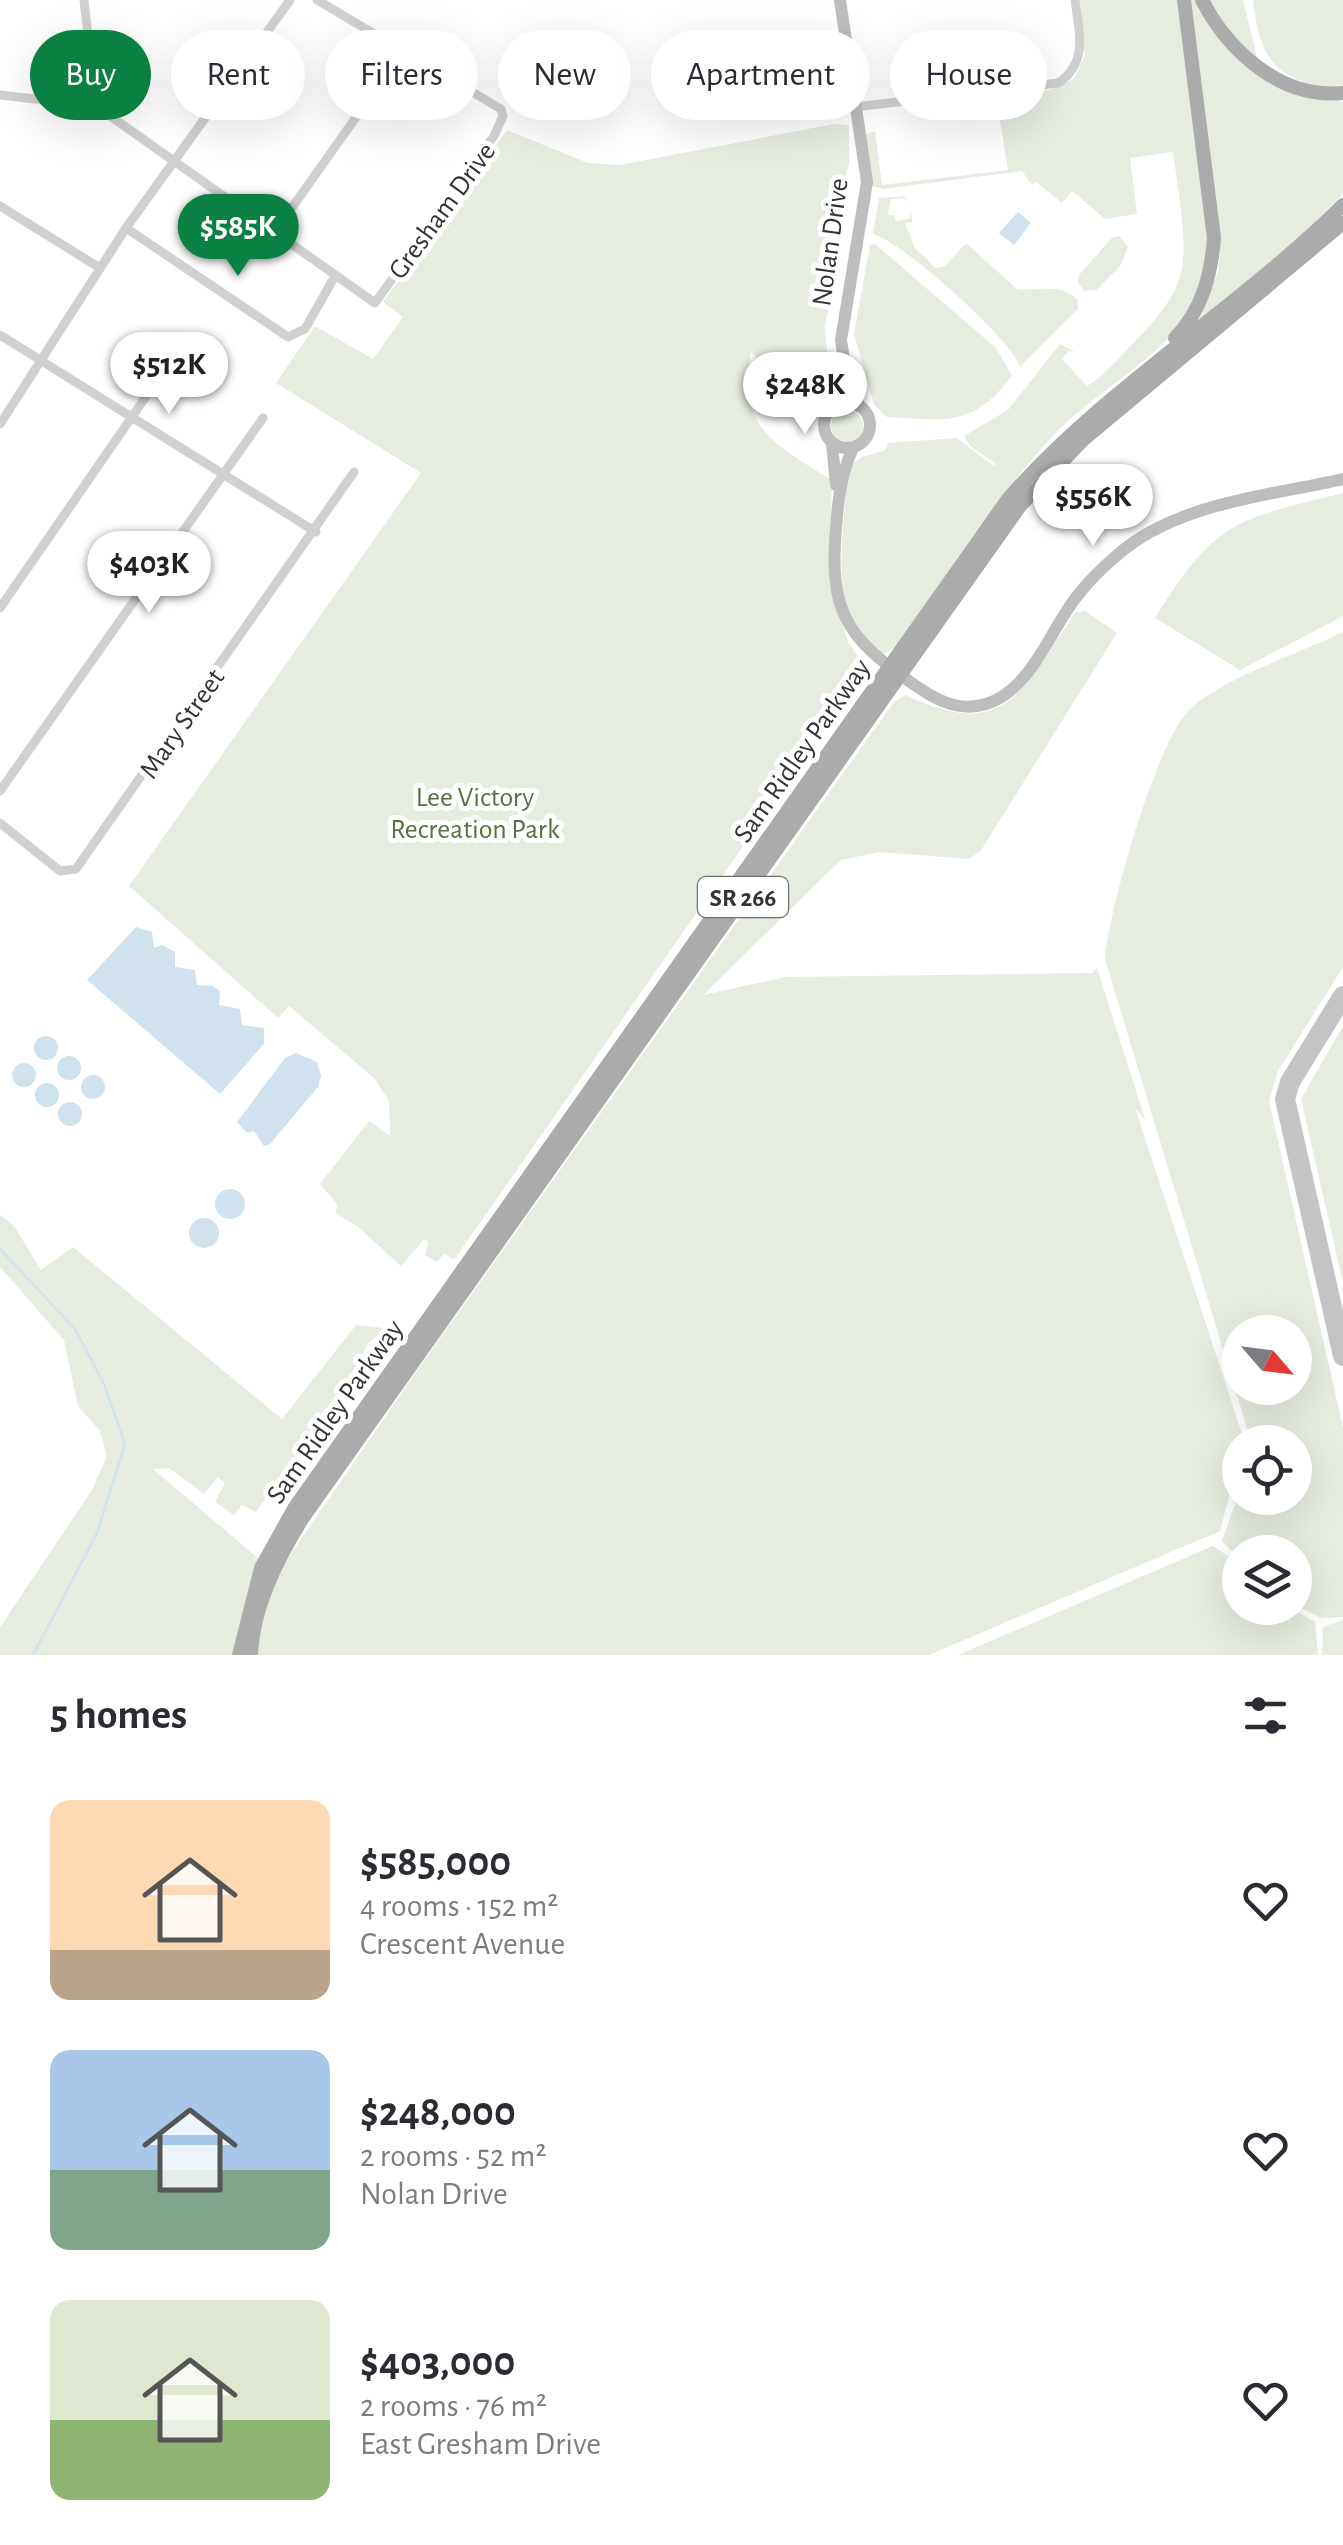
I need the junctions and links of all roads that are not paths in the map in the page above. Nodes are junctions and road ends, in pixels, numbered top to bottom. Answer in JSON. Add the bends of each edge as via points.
{"nodes":[{"id":1,"x":84,"y":0,"type":"edge"},
{"id":2,"x":290,"y":0,"type":"edge"},
{"id":3,"x":317,"y":0,"type":"edge"},
{"id":4,"x":840,"y":0,"type":"edge"},
{"id":5,"x":1074,"y":0,"type":"edge"},
{"id":6,"x":1184,"y":0,"type":"edge"},
{"id":7,"x":1202,"y":0,"type":"edge"},
{"id":8,"x":87,"y":30,"type":"edge"},
{"id":9,"x":367,"y":30,"type":"edge"},
{"id":10,"x":844,"y":30,"type":"edge"},
{"id":11,"x":1343,"y":94,"type":"edge"},
{"id":12,"x":0,"y":95,"type":"edge"},
{"id":13,"x":478,"y":96,"type":"edge"},
{"id":14,"x":30,"y":98,"type":"edge"},
{"id":15,"x":870,"y":105,"type":"edge"},
{"id":16,"x":117,"y":120,"type":"edge"},
{"id":17,"x":355,"y":120,"type":"edge"},
{"id":18,"x":857,"y":120,"type":"edge"},
{"id":19,"x":176,"y":160,"type":"junction"},
{"id":20,"x":1343,"y":205,"type":"edge"},
{"id":21,"x":0,"y":206,"type":"edge"},
{"id":22,"x":1343,"y":223,"type":"edge"},
{"id":23,"x":126,"y":228,"type":"junction"},
{"id":24,"x":274,"y":233,"type":"junction"},
{"id":25,"x":100,"y":268,"type":"junction"},
{"id":26,"x":335,"y":276,"type":"junction"},
{"id":27,"x":0,"y":335,"type":"edge"},
{"id":28,"x":185,"y":340,"type":"dead end"},
{"id":29,"x":41,"y":360,"type":"junction"},
{"id":30,"x":846,"y":372,"type":"junction"},
{"id":31,"x":1136,"y":379,"type":"junction"},
{"id":32,"x":841,"y":403,"type":"junction"},
{"id":33,"x":859,"y":406,"type":"junction"},
{"id":34,"x":134,"y":418,"type":"junction"},
{"id":35,"x":263,"y":418,"type":"dead end"},
{"id":36,"x":0,"y":424,"type":"edge"},
{"id":37,"x":832,"y":443,"type":"junction"},
{"id":38,"x":854,"y":448,"type":"junction"},
{"id":39,"x":354,"y":472,"type":"dead end"},
{"id":40,"x":226,"y":476,"type":"junction"},
{"id":41,"x":1343,"y":479,"type":"edge"},
{"id":42,"x":838,"y":498,"type":"junction"},
{"id":43,"x":316,"y":532,"type":"junction"},
{"id":44,"x":0,"y":608,"type":"edge"},
{"id":45,"x":895,"y":672,"type":"junction"},
{"id":46,"x":0,"y":791,"type":"edge"},
{"id":47,"x":0,"y":823,"type":"edge"},
{"id":48,"x":239,"y":1655,"type":"edge"},
{"id":49,"x":251,"y":1655,"type":"edge"}],
"edges":[{"from":1,"to":8,"type":"street"},
{"from":2,"to":19,"type":"street"},
{"from":3,"to":9,"type":"street"},
{"from":4,"to":10,"type":"street","name":"Nolan Drive"},
{"from":5,"to":15,"type":"street","via":[[1081,47],[1071,75],[1058,83]]},
{"from":6,"to":31,"type":"main road","via":[[1214,238],[1211,270],[1184,329]]},
{"from":7,"to":11,"type":"main road","via":[[1226,38],[1255,66],[1304,90]]},
{"from":12,"to":14,"type":"street"},
{"from":13,"to":26,"type":"street","name":"Gresham Drive","via":[[501,109],[494,136],[375,303]]},
{"from":16,"to":19,"type":"street"},
{"from":17,"to":24,"type":"street"},
{"from":18,"to":30,"type":"street","name":"Nolan Drive","via":[[867,194],[842,333]]},
{"from":19,"to":23,"type":"street"},
{"from":19,"to":24,"type":"street"},
{"from":20,"to":31,"type":"main road","name":"Sam Ridley Parkway","number":"SR 266"},
{"from":21,"to":25,"type":"street"},
{"from":22,"to":45,"type":"main road","name":"Sam Ridley Parkway","number":"SR 266","via":[[1050,470]]},
{"from":23,"to":25,"type":"street"},
{"from":23,"to":26,"type":"street","via":[[288,336],[305,328]]},
{"from":24,"to":26,"type":"street"},
{"from":25,"to":29,"type":"street"},
{"from":27,"to":29,"type":"street"},
{"from":28,"to":34,"type":"street"},
{"from":29,"to":34,"type":"street"},
{"from":29,"to":36,"type":"street"},
{"from":30,"to":32,"type":"street","name":"Nolan Drive"},
{"from":30,"to":33,"type":"street","name":"Nolan Drive"},
{"from":31,"to":45,"type":"main road","name":"Sam Ridley Parkway","number":"SR 266","via":[[1054,446],[1008,499]]},
{"from":32,"to":33,"type":"street"},
{"from":32,"to":37,"type":"street","via":[[824,422]]},
{"from":33,"to":38,"type":"street","via":[[870,428]]},
{"from":34,"to":40,"type":"street"},
{"from":34,"to":44,"type":"street"},
{"from":35,"to":40,"type":"street"},
{"from":37,"to":38,"type":"street"},
{"from":37,"to":42,"type":"street"},
{"from":38,"to":42,"type":"street"},
{"from":39,"to":43,"type":"street","name":"Mary Street"},
{"from":40,"to":43,"type":"street"},
{"from":40,"to":46,"type":"street"},
{"from":41,"to":45,"type":"street","via":[[1189,514],[1117,554],[1077,595],[1022,678],[1001,698],[957,706]]},
{"from":42,"to":45,"type":"street","via":[[833,577],[842,615],[860,643]]},
{"from":43,"to":47,"type":"street","name":"Mary Street","via":[[71,872]]},
{"from":45,"to":48,"type":"main road","name":"Sam Ridley Parkway","number":"SR 266","via":[[295,1508],[260,1568]]},
{"from":45,"to":49,"type":"main road","name":"Sam Ridley Parkway","number":"SR 266","via":[[302,1519],[277,1561]]}]}
